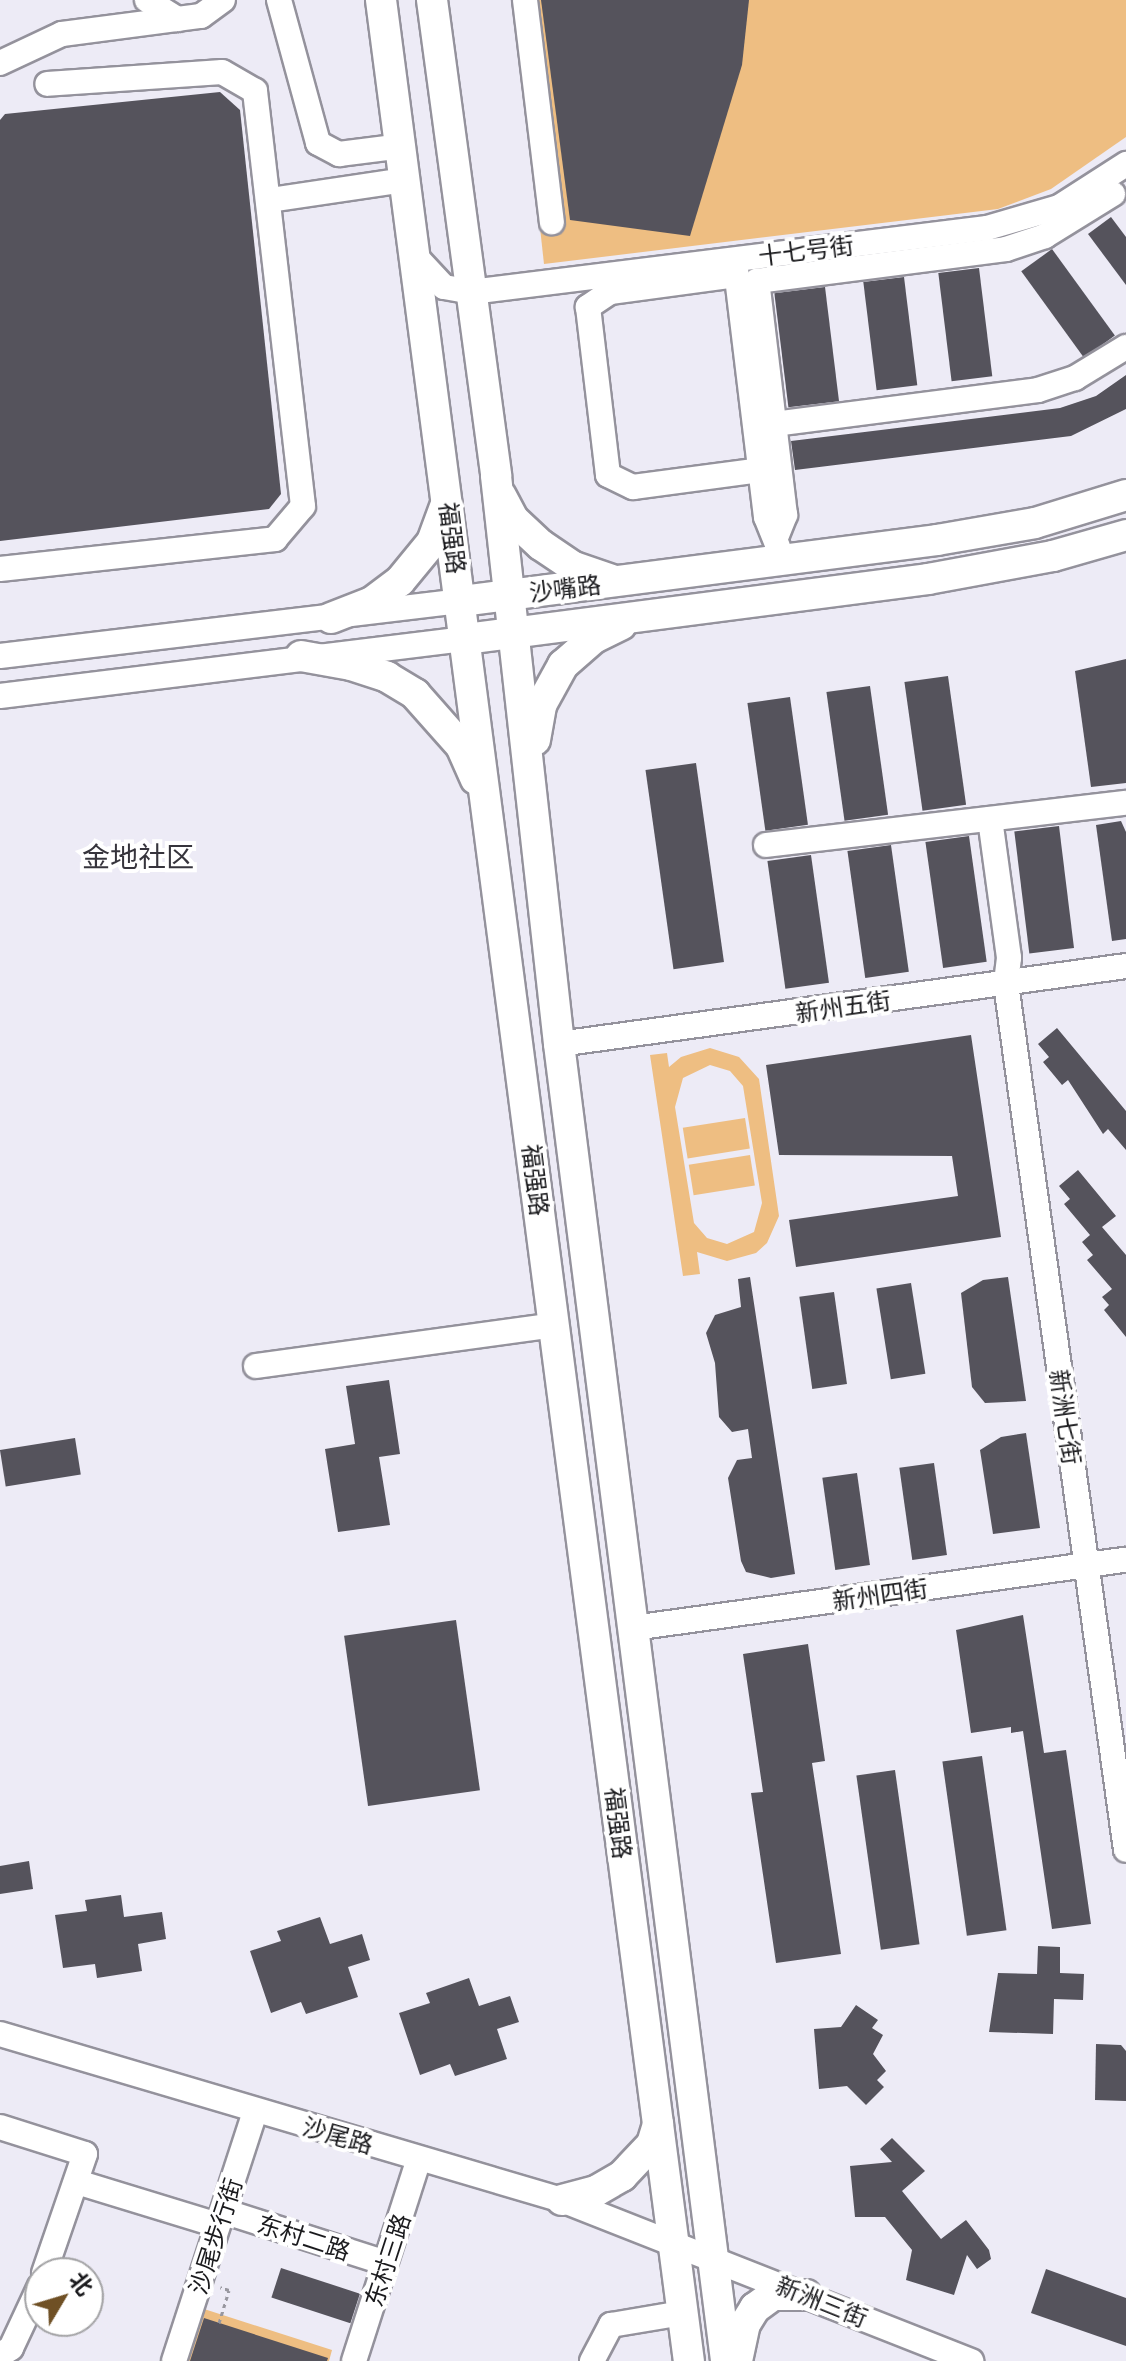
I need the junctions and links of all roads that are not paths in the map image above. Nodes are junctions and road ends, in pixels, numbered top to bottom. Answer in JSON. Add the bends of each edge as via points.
{"nodes":[{"id":1,"x":147,"y":0,"type":"edge"},
{"id":2,"x":223,"y":0,"type":"edge"},
{"id":3,"x":279,"y":0,"type":"edge"},
{"id":4,"x":381,"y":0,"type":"edge"},
{"id":5,"x":432,"y":0,"type":"edge"},
{"id":6,"x":525,"y":0,"type":"edge"},
{"id":7,"x":177,"y":19,"type":"junction"},
{"id":8,"x":0,"y":63,"type":"edge"},
{"id":9,"x":47,"y":84,"type":"dead end"},
{"id":10,"x":402,"y":146,"type":"junction"},
{"id":11,"x":406,"y":180,"type":"junction"},
{"id":12,"x":1120,"y":182,"type":"edge"},
{"id":13,"x":270,"y":200,"type":"junction"},
{"id":14,"x":552,"y":222,"type":"dead end"},
{"id":15,"x":416,"y":257,"type":"junction"},
{"id":16,"x":736,"y":267,"type":"junction"},
{"id":17,"x":471,"y":292,"type":"junction"},
{"id":18,"x":1126,"y":347,"type":"edge"},
{"id":19,"x":774,"y":424,"type":"junction"},
{"id":20,"x":760,"y":470,"type":"junction"},
{"id":21,"x":496,"y":476,"type":"junction"},
{"id":22,"x":1126,"y":495,"type":"edge"},
{"id":23,"x":448,"y":498,"type":"junction"},
{"id":24,"x":1125,"y":536,"type":"edge"},
{"id":25,"x":779,"y":548,"type":"junction"},
{"id":26,"x":0,"y":569,"type":"edge"},
{"id":27,"x":622,"y":581,"type":"junction"},
{"id":28,"x":509,"y":595,"type":"junction"},
{"id":29,"x":462,"y":601,"type":"junction"},
{"id":30,"x":644,"y":615,"type":"junction"},
{"id":31,"x":331,"y":618,"type":"junction"},
{"id":32,"x":513,"y":633,"type":"junction"},
{"id":33,"x":466,"y":639,"type":"junction"},
{"id":34,"x":0,"y":656,"type":"edge"},
{"id":35,"x":301,"y":656,"type":"junction"},
{"id":36,"x":0,"y":696,"type":"edge"},
{"id":37,"x":530,"y":798,"type":"junction"},
{"id":38,"x":1126,"y":803,"type":"edge"},
{"id":39,"x":488,"y":811,"type":"junction"},
{"id":40,"x":990,"y":819,"type":"junction"},
{"id":41,"x":766,"y":845,"type":"dead end"},
{"id":42,"x":1126,"y":966,"type":"edge"},
{"id":43,"x":1006,"y":984,"type":"junction"},
{"id":44,"x":559,"y":1044,"type":"junction"},
{"id":45,"x":555,"y":1325,"type":"junction"},
{"id":46,"x":256,"y":1366,"type":"dead end"},
{"id":47,"x":1126,"y":1560,"type":"edge"},
{"id":48,"x":1087,"y":1566,"type":"junction"},
{"id":49,"x":633,"y":1628,"type":"junction"},
{"id":50,"x":1126,"y":1850,"type":"edge"},
{"id":51,"x":678,"y":1971,"type":"junction"},
{"id":52,"x":639,"y":1976,"type":"junction"},
{"id":53,"x":0,"y":2034,"type":"edge"},
{"id":54,"x":255,"y":2111,"type":"junction"},
{"id":55,"x":658,"y":2124,"type":"junction"},
{"id":56,"x":0,"y":2127,"type":"edge"},
{"id":57,"x":419,"y":2159,"type":"junction"},
{"id":58,"x":77,"y":2182,"type":"junction"},
{"id":59,"x":562,"y":2200,"type":"junction"},
{"id":60,"x":221,"y":2218,"type":"junction"},
{"id":61,"x":673,"y":2242,"type":"junction"},
{"id":62,"x":50,"y":2257,"type":"edge"},
{"id":63,"x":715,"y":2258,"type":"junction"},
{"id":64,"x":386,"y":2263,"type":"junction"},
{"id":65,"x":806,"y":2295,"type":"junction"},
{"id":66,"x":683,"y":2313,"type":"junction"},
{"id":67,"x":24,"y":2320,"type":"edge"},
{"id":68,"x":182,"y":2351,"type":"edge"},
{"id":69,"x":0,"y":2355,"type":"edge"},
{"id":70,"x":354,"y":2361,"type":"edge"},
{"id":71,"x":592,"y":2361,"type":"edge"},
{"id":72,"x":689,"y":2361,"type":"edge"},
{"id":73,"x":726,"y":2361,"type":"edge"},
{"id":74,"x":737,"y":2361,"type":"edge"},
{"id":75,"x":971,"y":2361,"type":"edge"}],
"edges":[{"from":1,"to":7,"type":"street"},
{"from":2,"to":7,"type":"street","via":[[211,13]]},
{"from":3,"to":10,"type":"street","via":[[318,143],[339,154]]},
{"from":4,"to":10,"type":"main road","name":"福强路"},
{"from":5,"to":17,"type":"main road","name":"福强路"},
{"from":6,"to":14,"type":"street"},
{"from":7,"to":8,"type":"street","via":[[62,34]]},
{"from":9,"to":13,"type":"street","via":[[222,72],[242,79],[259,100]]},
{"from":10,"to":11,"type":"main road","name":"福强路"},
{"from":11,"to":13,"type":"street"},
{"from":11,"to":15,"type":"main road","name":"福强路"},
{"from":12,"to":16,"type":"street","name":"十七号街","via":[[999,226]]},
{"from":12,"to":19,"type":"street","via":[[1045,236],[1006,249],[757,281]]},
{"from":13,"to":26,"type":"street","via":[[303,506],[275,539]]},
{"from":15,"to":17,"type":"street","via":[[444,287]]},
{"from":15,"to":23,"type":"main road","name":"福强路"},
{"from":16,"to":17,"type":"street","name":"十七号街"},
{"from":16,"to":20,"type":"street"},
{"from":16,"to":20,"type":"street","via":[[610,292],[588,307],[608,475],[633,487]]},
{"from":17,"to":21,"type":"main road","name":"福强路"},
{"from":18,"to":19,"type":"street","via":[[1075,378],[1038,390]]},
{"from":19,"to":25,"type":"street","via":[[785,515]]},
{"from":20,"to":25,"type":"street","via":[[766,517]]},
{"from":21,"to":27,"type":"main road","via":[[507,509],[533,539],[584,571]]},
{"from":21,"to":28,"type":"main road","name":"福强路"},
{"from":22,"to":25,"type":"main road","name":"沙嘴路","via":[[1004,529]]},
{"from":23,"to":29,"type":"main road","name":"福强路"},
{"from":23,"to":31,"type":"main road","via":[[432,542],[400,581],[372,602]]},
{"from":24,"to":30,"type":"main road","name":"沙嘴路","via":[[988,569]]},
{"from":25,"to":27,"type":"main road","name":"沙嘴路"},
{"from":27,"to":28,"type":"main road","name":"沙嘴路"},
{"from":28,"to":29,"type":"main road","name":"沙嘴路"},
{"from":28,"to":32,"type":"main road","name":"福强路"},
{"from":29,"to":31,"type":"street","name":"沙嘴路"},
{"from":29,"to":33,"type":"main road","name":"福强路"},
{"from":30,"to":32,"type":"main road","name":"沙嘴路"},
{"from":30,"to":37,"type":"main road","via":[[594,638],[555,677],[541,705]]},
{"from":31,"to":34,"type":"street","name":"沙嘴路"},
{"from":32,"to":33,"type":"main road","name":"沙嘴路"},
{"from":32,"to":37,"type":"main road","name":"福强路"},
{"from":33,"to":35,"type":"street","name":"沙嘴路"},
{"from":33,"to":39,"type":"main road","name":"福强路"},
{"from":35,"to":36,"type":"street","name":"沙嘴路"},
{"from":35,"to":39,"type":"main road","via":[[387,677],[415,694],[461,746]]},
{"from":37,"to":44,"type":"main road","name":"福强路"},
{"from":38,"to":40,"type":"street"},
{"from":39,"to":45,"type":"main road","name":"福强路"},
{"from":40,"to":41,"type":"street"},
{"from":40,"to":43,"type":"street","name":"新洲七街","via":[[1009,958]]},
{"from":42,"to":43,"type":"street","name":"新州五街"},
{"from":43,"to":44,"type":"street","name":"新州五街"},
{"from":43,"to":48,"type":"street","name":"新洲七街"},
{"from":44,"to":49,"type":"main road","name":"福强路"},
{"from":45,"to":46,"type":"street"},
{"from":45,"to":52,"type":"main road","name":"福强路"},
{"from":47,"to":48,"type":"street","name":"新州四街"},
{"from":48,"to":49,"type":"street","name":"新州四街"},
{"from":48,"to":50,"type":"street","name":"新洲七街"},
{"from":49,"to":51,"type":"main road","name":"福强路"},
{"from":51,"to":52,"type":"main road"},
{"from":51,"to":63,"type":"main road","name":"福强路"},
{"from":52,"to":55,"type":"main road","name":"福强路"},
{"from":53,"to":54,"type":"street","name":"沙尾路"},
{"from":54,"to":57,"type":"street","name":"沙尾路"},
{"from":54,"to":60,"type":"street","name":"沙尾步行街"},
{"from":55,"to":59,"type":"main road","via":[[652,2144],[622,2176],[596,2191]]},
{"from":55,"to":61,"type":"main road","name":"福强路"},
{"from":56,"to":58,"type":"street","via":[[85,2154]]},
{"from":57,"to":59,"type":"street","name":"沙尾路"},
{"from":57,"to":64,"type":"street","name":"东村三路"},
{"from":58,"to":60,"type":"street","name":"东村二路"},
{"from":58,"to":62,"type":"street"},
{"from":59,"to":61,"type":"street","name":"沙尾路"},
{"from":60,"to":64,"type":"street","name":"东村二路"},
{"from":60,"to":68,"type":"street","name":"沙尾步行街"},
{"from":61,"to":63,"type":"street","name":"新洲三街"},
{"from":61,"to":66,"type":"main road","name":"福强路"},
{"from":63,"to":65,"type":"street","name":"新洲三街"},
{"from":63,"to":73,"type":"main road","name":"福强路"},
{"from":64,"to":70,"type":"street","name":"东村三路"},
{"from":65,"to":74,"type":"main road","via":[[773,2295],[755,2308],[745,2324]]},
{"from":65,"to":75,"type":"street","name":"新洲三街"},
{"from":66,"to":71,"type":"street","via":[[611,2325]]},
{"from":66,"to":72,"type":"main road","name":"福强路"},
{"from":67,"to":69,"type":"street","via":[[11,2348]]}]}
